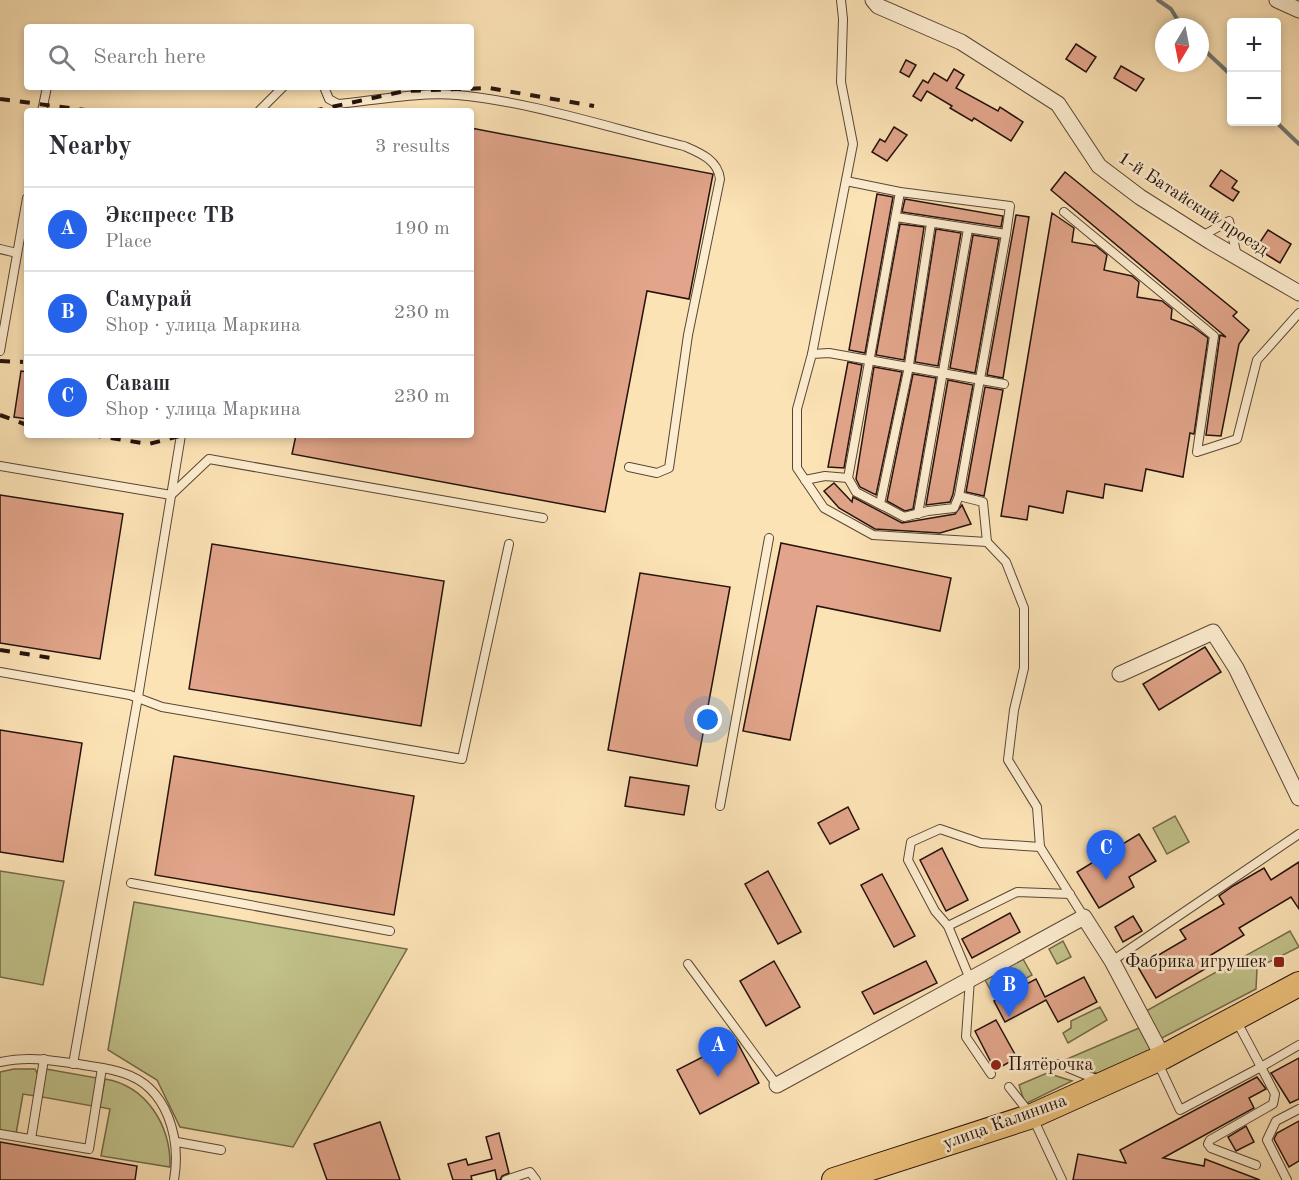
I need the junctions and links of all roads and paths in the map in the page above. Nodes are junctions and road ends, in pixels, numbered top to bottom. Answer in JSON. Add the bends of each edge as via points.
{"nodes":[{"id":1,"x":841,"y":0,"type":"edge"},
{"id":2,"x":873,"y":0,"type":"edge"},
{"id":3,"x":1277,"y":0,"type":"edge"},
{"id":4,"x":1299,"y":10,"type":"edge"},
{"id":5,"x":46,"y":90,"type":"edge"},
{"id":6,"x":280,"y":90,"type":"edge"},
{"id":7,"x":325,"y":90,"type":"edge"},
{"id":8,"x":42,"y":108,"type":"edge"},
{"id":9,"x":262,"y":108,"type":"edge"},
{"id":10,"x":846,"y":181,"type":"junction"},
{"id":11,"x":900,"y":192,"type":"junction"},
{"id":12,"x":1064,"y":213,"type":"dead end"},
{"id":13,"x":24,"y":214,"type":"edge"},
{"id":14,"x":896,"y":217,"type":"junction"},
{"id":15,"x":931,"y":223,"type":"junction"},
{"id":16,"x":968,"y":229,"type":"junction"},
{"id":17,"x":1006,"y":234,"type":"junction"},
{"id":18,"x":1202,"y":236,"type":"junction"},
{"id":19,"x":0,"y":249,"type":"edge"},
{"id":20,"x":17,"y":253,"type":"junction"},
{"id":21,"x":1237,"y":257,"type":"junction"},
{"id":22,"x":1299,"y":293,"type":"edge"},
{"id":23,"x":1299,"y":313,"type":"edge"},
{"id":24,"x":0,"y":351,"type":"edge"},
{"id":25,"x":812,"y":354,"type":"junction"},
{"id":26,"x":871,"y":360,"type":"junction"},
{"id":27,"x":909,"y":367,"type":"junction"},
{"id":28,"x":943,"y":373,"type":"junction"},
{"id":29,"x":980,"y":379,"type":"junction"},
{"id":30,"x":1004,"y":384,"type":"dead end"},
{"id":31,"x":180,"y":438,"type":"edge"},
{"id":32,"x":0,"y":466,"type":"edge"},
{"id":33,"x":629,"y":467,"type":"dead end"},
{"id":34,"x":848,"y":478,"type":"junction"},
{"id":35,"x":805,"y":480,"type":"junction"},
{"id":36,"x":171,"y":495,"type":"junction"},
{"id":37,"x":959,"y":496,"type":"junction"},
{"id":38,"x":884,"y":507,"type":"junction"},
{"id":39,"x":918,"y":514,"type":"junction"},
{"id":40,"x":543,"y":518,"type":"dead end"},
{"id":41,"x":769,"y":538,"type":"dead end"},
{"id":42,"x":987,"y":542,"type":"junction"},
{"id":43,"x":509,"y":544,"type":"dead end"},
{"id":44,"x":0,"y":672,"type":"edge"},
{"id":45,"x":1120,"y":674,"type":"dead end"},
{"id":46,"x":138,"y":697,"type":"junction"},
{"id":47,"x":1299,"y":798,"type":"edge"},
{"id":48,"x":720,"y":806,"type":"dead end"},
{"id":49,"x":1299,"y":834,"type":"edge"},
{"id":50,"x":1040,"y":847,"type":"junction"},
{"id":51,"x":131,"y":883,"type":"dead end"},
{"id":52,"x":1070,"y":894,"type":"junction"},
{"id":53,"x":1084,"y":917,"type":"junction"},
{"id":54,"x":948,"y":926,"type":"junction"},
{"id":55,"x":390,"y":931,"type":"dead end"},
{"id":56,"x":1112,"y":961,"type":"junction"},
{"id":57,"x":688,"y":964,"type":"dead end"},
{"id":58,"x":970,"y":979,"type":"junction"},
{"id":59,"x":1299,"y":984,"type":"edge"},
{"id":60,"x":1235,"y":1019,"type":"junction"},
{"id":61,"x":1299,"y":1045,"type":"edge"},
{"id":62,"x":1160,"y":1058,"type":"junction"},
{"id":63,"x":44,"y":1059,"type":"junction"},
{"id":64,"x":0,"y":1062,"type":"edge"},
{"id":65,"x":73,"y":1064,"type":"junction"},
{"id":66,"x":1059,"y":1064,"type":"dead end"},
{"id":67,"x":1261,"y":1067,"type":"junction"},
{"id":68,"x":102,"y":1068,"type":"junction"},
{"id":69,"x":991,"y":1074,"type":"dead end"},
{"id":70,"x":1104,"y":1083,"type":"junction"},
{"id":71,"x":777,"y":1085,"type":"joint"},
{"id":72,"x":1009,"y":1087,"type":"dead end"},
{"id":73,"x":1273,"y":1104,"type":"junction"},
{"id":74,"x":1299,"y":1109,"type":"edge"},
{"id":75,"x":1032,"y":1116,"type":"junction"},
{"id":76,"x":1281,"y":1118,"type":"junction"},
{"id":77,"x":0,"y":1134,"type":"edge"},
{"id":78,"x":31,"y":1139,"type":"junction"},
{"id":79,"x":177,"y":1142,"type":"junction"},
{"id":80,"x":221,"y":1150,"type":"dead end"},
{"id":81,"x":1256,"y":1165,"type":"dead end"},
{"id":82,"x":174,"y":1180,"type":"edge"},
{"id":83,"x":506,"y":1180,"type":"edge"},
{"id":84,"x":536,"y":1180,"type":"edge"},
{"id":85,"x":834,"y":1180,"type":"edge"},
{"id":86,"x":1062,"y":1180,"type":"edge"},
{"id":87,"x":1287,"y":1180,"type":"edge"}],
"edges":[{"from":1,"to":10,"type":"lane","via":[[841,82],[853,144]]},
{"from":2,"to":18,"type":"street","name":"1-й Батайский проезд","via":[[878,6],[961,42],[1058,104],[1099,166]]},
{"from":3,"to":4,"type":"street"},
{"from":5,"to":8,"type":"lane"},
{"from":6,"to":9,"type":"lane"},
{"from":7,"to":33,"type":"lane","via":[[329,99],[338,104],[455,95],[510,104],[684,146],[715,164],[720,179],[688,335],[669,468],[657,473]]},
{"from":10,"to":11,"type":"lane"},
{"from":10,"to":25,"type":"lane"},
{"from":11,"to":14,"type":"lane"},
{"from":11,"to":17,"type":"lane","via":[[1010,206]]},
{"from":12,"to":23,"type":"lane","via":[[1214,336],[1197,452],[1238,439],[1257,360]]},
{"from":13,"to":20,"type":"lane"},
{"from":14,"to":15,"type":"lane"},
{"from":14,"to":26,"type":"lane"},
{"from":15,"to":16,"type":"lane"},
{"from":15,"to":27,"type":"lane"},
{"from":16,"to":17,"type":"lane"},
{"from":16,"to":28,"type":"lane"},
{"from":17,"to":29,"type":"lane"},
{"from":18,"to":21,"type":"street","name":"1-й Батайский проезд"},
{"from":18,"to":21,"type":"lane","via":[[1229,220]]},
{"from":19,"to":20,"type":"lane"},
{"from":20,"to":24,"type":"lane"},
{"from":21,"to":22,"type":"street","name":"1-й Батайский проезд"},
{"from":25,"to":26,"type":"lane","via":[[829,352]]},
{"from":25,"to":35,"type":"lane","via":[[797,409],[797,468]]},
{"from":26,"to":27,"type":"lane"},
{"from":26,"to":34,"type":"lane"},
{"from":27,"to":28,"type":"lane"},
{"from":27,"to":38,"type":"lane","via":[[880,504]]},
{"from":28,"to":29,"type":"lane"},
{"from":28,"to":39,"type":"lane"},
{"from":29,"to":30,"type":"lane"},
{"from":29,"to":37,"type":"lane"},
{"from":31,"to":36,"type":"lane"},
{"from":32,"to":36,"type":"lane"},
{"from":34,"to":35,"type":"lane","via":[[825,476]]},
{"from":34,"to":38,"type":"lane","via":[[856,492]]},
{"from":35,"to":42,"type":"lane","via":[[824,508],[873,535]]},
{"from":36,"to":40,"type":"lane","via":[[209,459]]},
{"from":36,"to":46,"type":"lane"},
{"from":37,"to":39,"type":"lane","via":[[954,508]]},
{"from":37,"to":42,"type":"lane","via":[[983,502]]},
{"from":38,"to":39,"type":"lane","via":[[904,518]]},
{"from":41,"to":48,"type":"lane"},
{"from":42,"to":50,"type":"lane","via":[[1006,562],[1024,608],[1024,669],[1008,760],[1037,807]]},
{"from":43,"to":46,"type":"lane","via":[[462,759],[162,707]]},
{"from":44,"to":46,"type":"lane"},
{"from":45,"to":47,"type":"street","via":[[1213,632],[1236,668]]},
{"from":46,"to":65,"type":"lane"},
{"from":49,"to":56,"type":"lane"},
{"from":50,"to":52,"type":"lane"},
{"from":50,"to":54,"type":"lane","via":[[981,843],[940,829],[911,843],[908,860],[935,911]]},
{"from":51,"to":55,"type":"lane"},
{"from":52,"to":53,"type":"lane"},
{"from":52,"to":54,"type":"lane","via":[[1017,892]]},
{"from":53,"to":56,"type":"street"},
{"from":53,"to":58,"type":"street"},
{"from":54,"to":58,"type":"lane"},
{"from":56,"to":62,"type":"street"},
{"from":57,"to":71,"type":"lane"},
{"from":58,"to":69,"type":"lane","via":[[966,1037]]},
{"from":58,"to":71,"type":"street"},
{"from":59,"to":60,"type":"main road","name":"улица Калинина"},
{"from":60,"to":62,"type":"main road","name":"улица Калинина"},
{"from":60,"to":67,"type":"lane"},
{"from":61,"to":67,"type":"lane"},
{"from":62,"to":67,"type":"lane","via":[[1180,1110]]},
{"from":62,"to":70,"type":"main road","name":"улица Калинина"},
{"from":63,"to":64,"type":"lane"},
{"from":63,"to":65,"type":"lane"},
{"from":63,"to":78,"type":"lane"},
{"from":65,"to":68,"type":"lane"},
{"from":66,"to":70,"type":"lane"},
{"from":67,"to":73,"type":"lane","via":[[1275,1094]]},
{"from":68,"to":78,"type":"lane","via":[[89,1149]]},
{"from":68,"to":79,"type":"lane","via":[[124,1073],[149,1088],[170,1120]]},
{"from":70,"to":75,"type":"main road","name":"улица Калинина"},
{"from":72,"to":75,"type":"lane"},
{"from":73,"to":76,"type":"lane"},
{"from":73,"to":81,"type":"lane","via":[[1208,1142],[1211,1148]]},
{"from":74,"to":76,"type":"lane"},
{"from":75,"to":85,"type":"main road","name":"улица Калинина"},
{"from":75,"to":86,"type":"lane"},
{"from":76,"to":87,"type":"lane","via":[[1267,1140]]},
{"from":77,"to":78,"type":"lane"},
{"from":79,"to":80,"type":"lane"},
{"from":79,"to":82,"type":"lane"},
{"from":83,"to":84,"type":"lane","via":[[530,1172]]}]}
